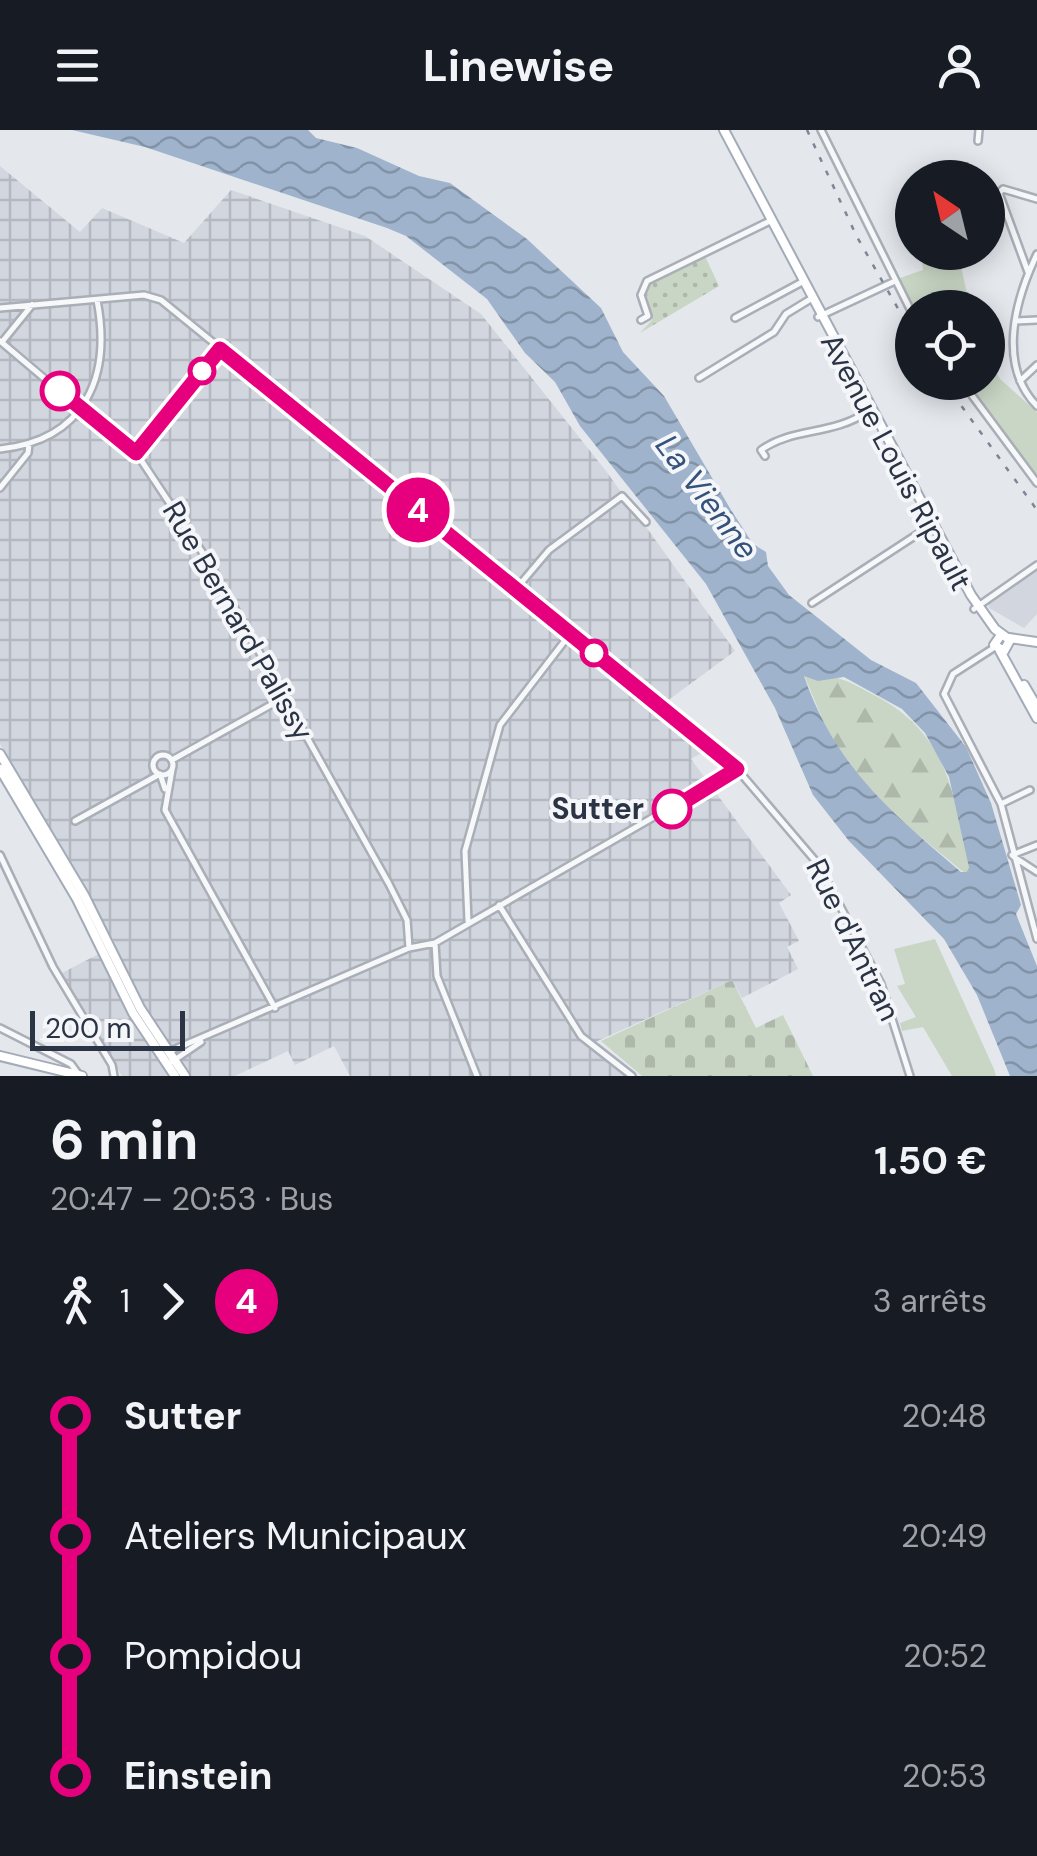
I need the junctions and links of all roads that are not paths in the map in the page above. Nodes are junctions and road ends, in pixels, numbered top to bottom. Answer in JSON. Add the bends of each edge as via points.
{"nodes":[{"id":1,"x":721,"y":130,"type":"edge"},
{"id":2,"x":821,"y":130,"type":"edge"},
{"id":3,"x":980,"y":130,"type":"edge"},
{"id":4,"x":978,"y":141,"type":"dead end"},
{"id":5,"x":1037,"y":199,"type":"edge"},
{"id":6,"x":770,"y":222,"type":"junction"},
{"id":7,"x":1037,"y":254,"type":"edge"},
{"id":8,"x":1028,"y":272,"type":"junction"},
{"id":9,"x":894,"y":281,"type":"junction"},
{"id":10,"x":802,"y":282,"type":"junction"},
{"id":11,"x":899,"y":290,"type":"edge"},
{"id":12,"x":96,"y":300,"type":"junction"},
{"id":13,"x":810,"y":300,"type":"junction"},
{"id":14,"x":32,"y":305,"type":"junction"},
{"id":15,"x":0,"y":308,"type":"edge"},
{"id":16,"x":820,"y":316,"type":"junction"},
{"id":17,"x":735,"y":318,"type":"dead end"},
{"id":18,"x":641,"y":320,"type":"dead end"},
{"id":19,"x":1037,"y":320,"type":"edge"},
{"id":20,"x":1015,"y":321,"type":"junction"},
{"id":21,"x":0,"y":343,"type":"edge"},
{"id":22,"x":220,"y":349,"type":"junction"},
{"id":23,"x":1037,"y":365,"type":"edge"},
{"id":24,"x":700,"y":378,"type":"dead end"},
{"id":25,"x":1020,"y":381,"type":"junction"},
{"id":26,"x":975,"y":400,"type":"edge"},
{"id":27,"x":1037,"y":406,"type":"edge"},
{"id":28,"x":81,"y":408,"type":"junction"},
{"id":29,"x":870,"y":410,"type":"junction"},
{"id":30,"x":29,"y":444,"type":"junction"},
{"id":31,"x":0,"y":449,"type":"edge"},
{"id":32,"x":136,"y":453,"type":"junction"},
{"id":33,"x":764,"y":456,"type":"dead end"},
{"id":34,"x":1037,"y":483,"type":"edge"},
{"id":35,"x":0,"y":488,"type":"edge"},
{"id":36,"x":646,"y":522,"type":"dead end"},
{"id":37,"x":930,"y":526,"type":"junction"},
{"id":38,"x":1037,"y":564,"type":"edge"},
{"id":39,"x":516,"y":589,"type":"junction"},
{"id":40,"x":812,"y":603,"type":"dead end"},
{"id":41,"x":975,"y":607,"type":"junction"},
{"id":42,"x":570,"y":634,"type":"junction"},
{"id":43,"x":1037,"y":642,"type":"edge"},
{"id":44,"x":1003,"y":643,"type":"junction"},
{"id":45,"x":285,"y":697,"type":"junction"},
{"id":46,"x":1037,"y":707,"type":"edge"},
{"id":47,"x":1037,"y":718,"type":"edge"},
{"id":48,"x":0,"y":754,"type":"edge"},
{"id":49,"x":172,"y":760,"type":"junction"},
{"id":50,"x":0,"y":769,"type":"edge"},
{"id":51,"x":737,"y":769,"type":"junction"},
{"id":52,"x":172,"y":770,"type":"junction"},
{"id":53,"x":160,"y":774,"type":"junction"},
{"id":54,"x":1030,"y":790,"type":"dead end"},
{"id":55,"x":166,"y":792,"type":"junction"},
{"id":56,"x":1001,"y":804,"type":"junction"},
{"id":57,"x":76,"y":821,"type":"dead end"},
{"id":58,"x":1037,"y":845,"type":"edge"},
{"id":59,"x":0,"y":855,"type":"edge"},
{"id":60,"x":1012,"y":855,"type":"junction"},
{"id":61,"x":1037,"y":872,"type":"edge"},
{"id":62,"x":500,"y":905,"type":"junction"},
{"id":63,"x":468,"y":922,"type":"junction"},
{"id":64,"x":1036,"y":934,"type":"edge"},
{"id":65,"x":435,"y":943,"type":"junction"},
{"id":66,"x":409,"y":948,"type":"junction"},
{"id":67,"x":275,"y":1008,"type":"junction"},
{"id":68,"x":0,"y":1028,"type":"edge"},
{"id":69,"x":205,"y":1039,"type":"junction"},
{"id":70,"x":0,"y":1056,"type":"edge"},
{"id":71,"x":171,"y":1066,"type":"edge"},
{"id":72,"x":80,"y":1076,"type":"edge"},
{"id":73,"x":114,"y":1076,"type":"edge"},
{"id":74,"x":185,"y":1076,"type":"edge"},
{"id":75,"x":478,"y":1076,"type":"edge"},
{"id":76,"x":632,"y":1076,"type":"edge"},
{"id":77,"x":910,"y":1076,"type":"edge"}],
"edges":[{"from":1,"to":6,"type":"main road","name":"Avenue Louis Ripault"},
{"from":2,"to":9,"type":"street"},
{"from":3,"to":4,"type":"street"},
{"from":5,"to":8,"type":"street","via":[[1000,190]]},
{"from":6,"to":10,"type":"main road","name":"Avenue Louis Ripault"},
{"from":6,"to":18,"type":"street","via":[[647,281],[642,296],[648,316]]},
{"from":7,"to":8,"type":"street"},
{"from":8,"to":20,"type":"street"},
{"from":9,"to":11,"type":"street"},
{"from":9,"to":16,"type":"street"},
{"from":10,"to":13,"type":"main road","name":"Avenue Louis Ripault"},
{"from":10,"to":16,"type":"main road","name":"Avenue Louis Ripault"},
{"from":10,"to":17,"type":"street"},
{"from":12,"to":14,"type":"street","name":"Rue d'Antran"},
{"from":12,"to":22,"type":"street","name":"Rue d'Antran","via":[[156,297]]},
{"from":12,"to":28,"type":"street","via":[[103,354]]},
{"from":13,"to":16,"type":"main road","name":"Avenue Louis Ripault"},
{"from":13,"to":24,"type":"street","via":[[786,314],[774,332]]},
{"from":14,"to":15,"type":"street","name":"Rue d'Antran"},
{"from":14,"to":21,"type":"street"},
{"from":16,"to":29,"type":"main road","name":"Avenue Louis Ripault"},
{"from":19,"to":20,"type":"street"},
{"from":20,"to":25,"type":"street"},
{"from":21,"to":28,"type":"street","name":"Rue Bernard Palissy"},
{"from":22,"to":32,"type":"street"},
{"from":22,"to":39,"type":"street","name":"Rue d'Antran"},
{"from":23,"to":25,"type":"street"},
{"from":25,"to":27,"type":"street"},
{"from":26,"to":34,"type":"street"},
{"from":28,"to":30,"type":"street"},
{"from":28,"to":32,"type":"street","name":"Rue Bernard Palissy"},
{"from":29,"to":33,"type":"street","via":[[837,429],[779,438],[761,450]]},
{"from":29,"to":37,"type":"main road","name":"Avenue Louis Ripault"},
{"from":29,"to":41,"type":"main road","name":"Avenue Louis Ripault"},
{"from":30,"to":31,"type":"street"},
{"from":30,"to":35,"type":"street"},
{"from":32,"to":45,"type":"street","name":"Rue Bernard Palissy","via":[[200,548]]},
{"from":36,"to":39,"type":"street","via":[[622,496],[549,550]]},
{"from":37,"to":40,"type":"street"},
{"from":37,"to":41,"type":"main road","name":"Avenue Louis Ripault"},
{"from":38,"to":41,"type":"street"},
{"from":39,"to":42,"type":"street","name":"Rue d'Antran"},
{"from":41,"to":44,"type":"main road","name":"Avenue Louis Ripault"},
{"from":42,"to":51,"type":"street","name":"Rue d'Antran"},
{"from":42,"to":63,"type":"street","via":[[500,725],[464,850]]},
{"from":43,"to":44,"type":"main road"},
{"from":44,"to":46,"type":"main road"},
{"from":44,"to":47,"type":"main road"},
{"from":44,"to":56,"type":"street","via":[[953,674],[945,689]]},
{"from":45,"to":49,"type":"street"},
{"from":45,"to":66,"type":"street","name":"Rue Bernard Palissy","via":[[402,907]]},
{"from":48,"to":71,"type":"main road","via":[[77,882]]},
{"from":49,"to":52,"type":"street"},
{"from":49,"to":53,"type":"street","via":[[156,758]]},
{"from":50,"to":71,"type":"main road","via":[[77,899],[127,1002]]},
{"from":51,"to":62,"type":"street"},
{"from":51,"to":77,"type":"street","name":"Rue d'Antran","via":[[818,864],[881,984]]},
{"from":52,"to":53,"type":"street"},
{"from":52,"to":55,"type":"street"},
{"from":53,"to":55,"type":"street"},
{"from":53,"to":57,"type":"street"},
{"from":54,"to":56,"type":"street"},
{"from":55,"to":67,"type":"street","via":[[164,810]]},
{"from":56,"to":60,"type":"street"},
{"from":58,"to":60,"type":"street"},
{"from":59,"to":73,"type":"street","via":[[52,967]]},
{"from":60,"to":61,"type":"street"},
{"from":60,"to":64,"type":"street"},
{"from":62,"to":63,"type":"street"},
{"from":62,"to":76,"type":"street","via":[[577,1032]]},
{"from":63,"to":65,"type":"street"},
{"from":65,"to":66,"type":"street"},
{"from":65,"to":75,"type":"street","via":[[438,976]]},
{"from":66,"to":67,"type":"street"},
{"from":67,"to":69,"type":"street"},
{"from":68,"to":72,"type":"street","via":[[71,1064]]},
{"from":69,"to":71,"type":"street"},
{"from":69,"to":71,"type":"street"},
{"from":70,"to":72,"type":"main road"},
{"from":71,"to":74,"type":"main road"}]}
